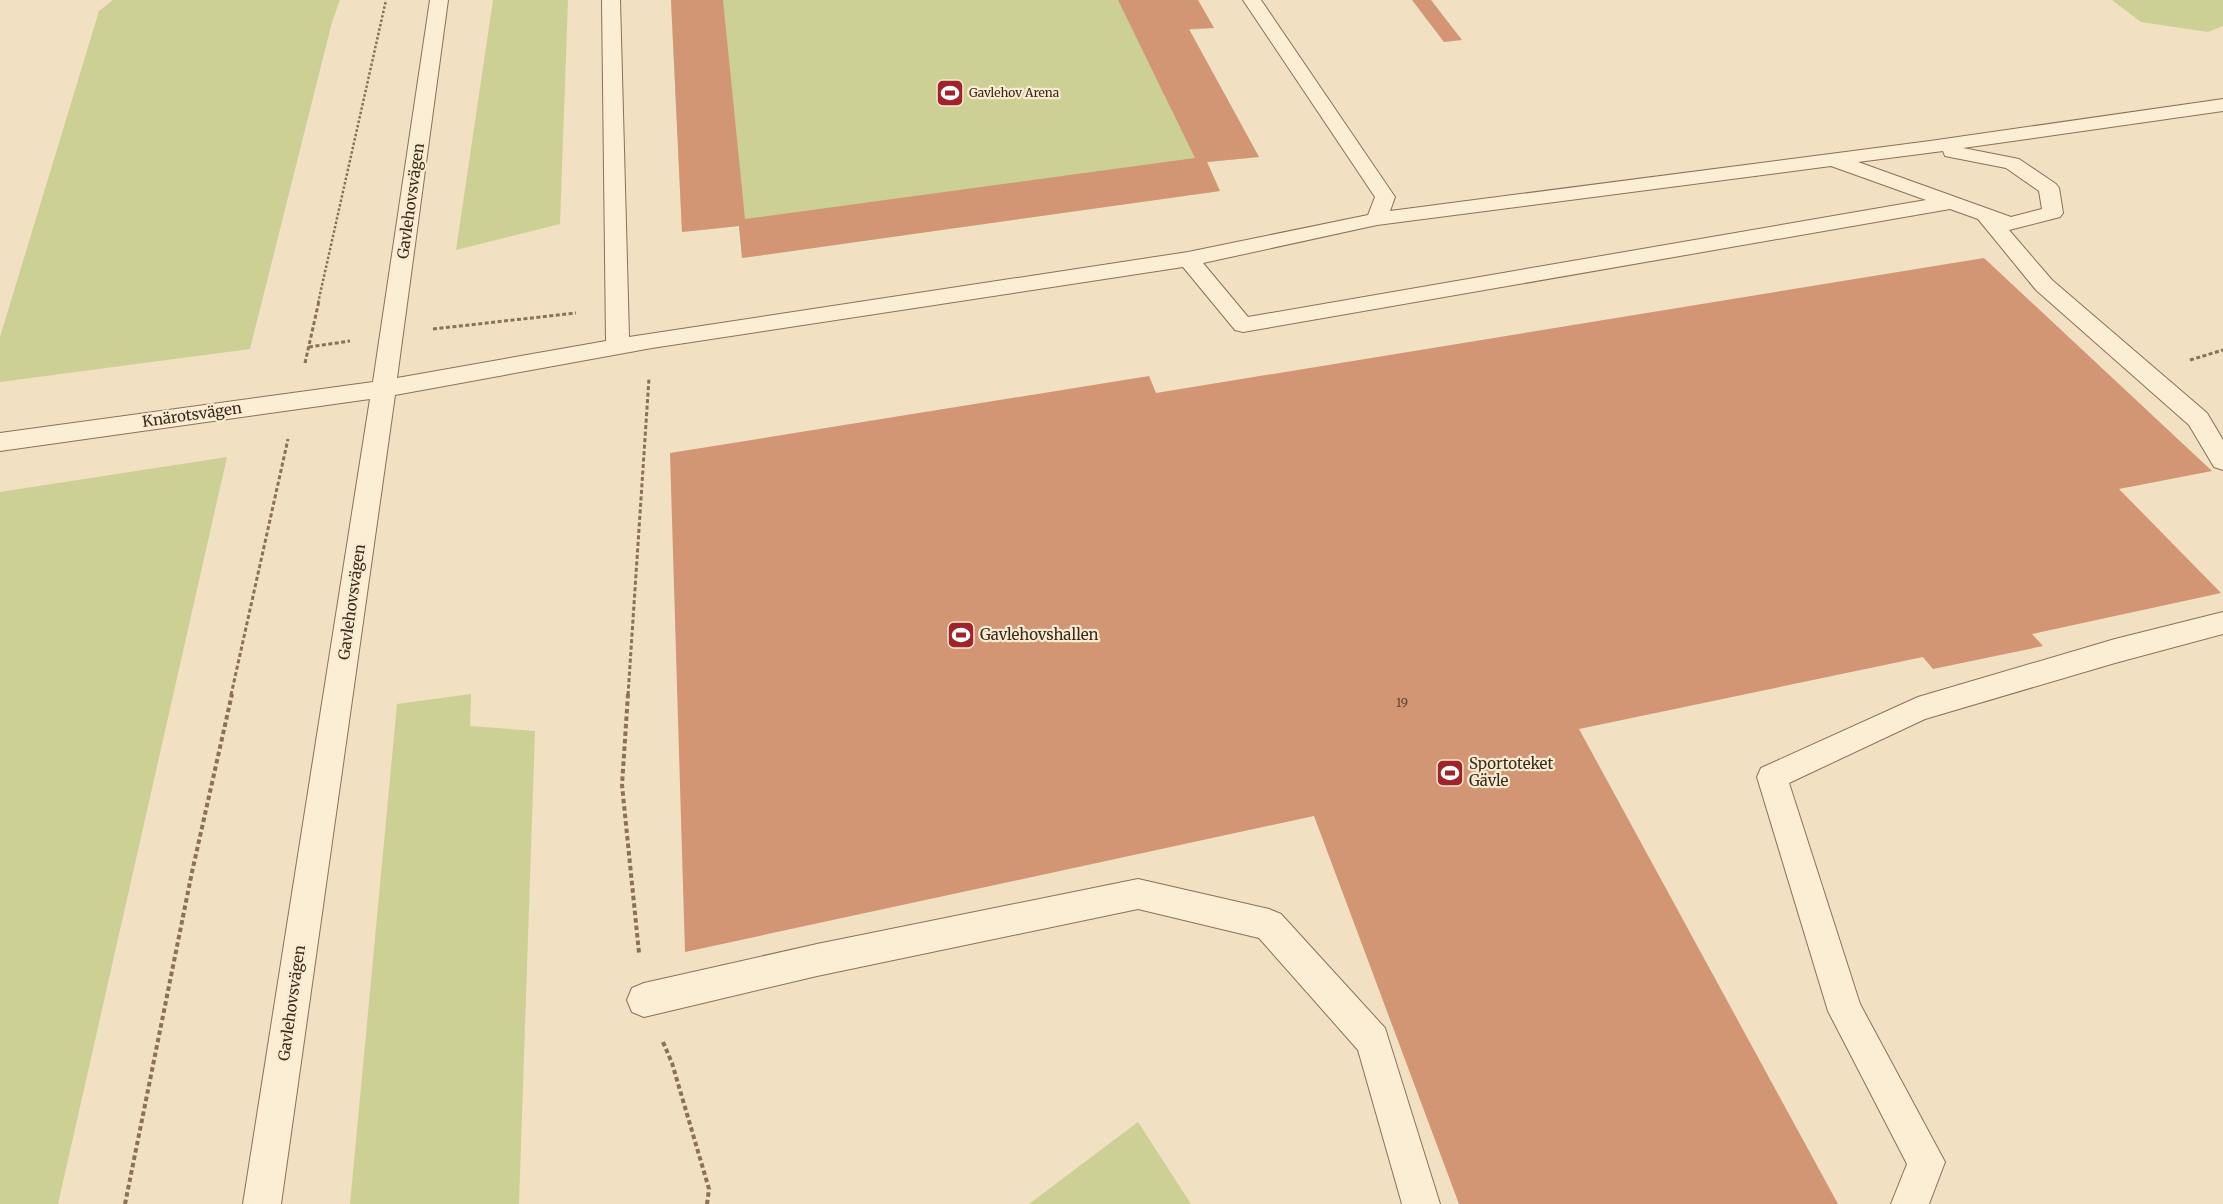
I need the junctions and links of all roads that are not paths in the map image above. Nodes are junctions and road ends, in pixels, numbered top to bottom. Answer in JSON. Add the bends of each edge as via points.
{"nodes":[{"id":1,"x":439,"y":0,"type":"edge"},
{"id":2,"x":611,"y":0,"type":"edge"},
{"id":3,"x":1252,"y":0,"type":"edge"},
{"id":4,"x":2223,"y":105,"type":"edge"},
{"id":5,"x":1930,"y":147,"type":"junction"},
{"id":6,"x":1834,"y":160,"type":"junction"},
{"id":7,"x":1952,"y":202,"type":"junction"},
{"id":8,"x":1985,"y":215,"type":"junction"},
{"id":9,"x":1377,"y":219,"type":"junction"},
{"id":10,"x":1188,"y":259,"type":"junction"},
{"id":11,"x":618,"y":346,"type":"junction"},
{"id":12,"x":384,"y":389,"type":"junction"},
{"id":13,"x":0,"y":442,"type":"edge"},
{"id":14,"x":2223,"y":461,"type":"edge"},
{"id":15,"x":2223,"y":623,"type":"edge"},
{"id":16,"x":644,"y":1000,"type":"dead end"},
{"id":17,"x":262,"y":1204,"type":"edge"},
{"id":18,"x":1422,"y":1204,"type":"edge"},
{"id":19,"x":1910,"y":1204,"type":"edge"}],
"edges":[{"from":1,"to":12,"type":"street","name":"Gavlehovsvägen"},
{"from":2,"to":11,"type":"street"},
{"from":3,"to":9,"type":"street","via":[[1385,197]]},
{"from":4,"to":5,"type":"street","name":"Knärotsvägen"},
{"from":5,"to":6,"type":"street","name":"Knärotsvägen"},
{"from":5,"to":8,"type":"street","via":[[2012,163],[2049,188],[2053,213],[2010,224]]},
{"from":6,"to":7,"type":"street"},
{"from":6,"to":9,"type":"street","name":"Knärotsvägen"},
{"from":7,"to":8,"type":"street"},
{"from":7,"to":10,"type":"street","via":[[1243,325]]},
{"from":8,"to":14,"type":"street","via":[[2044,285],[2198,419]]},
{"from":9,"to":10,"type":"street","name":"Knärotsvägen"},
{"from":10,"to":11,"type":"street","name":"Knärotsvägen"},
{"from":11,"to":12,"type":"street","name":"Knärotsvägen"},
{"from":12,"to":13,"type":"street","name":"Knärotsvägen"},
{"from":12,"to":17,"type":"street","name":"Gavlehovsvägen"},
{"from":15,"to":19,"type":"street","via":[[1918,709],[1772,777],[1845,1011],[1926,1162]]},
{"from":16,"to":18,"type":"street","via":[[817,960],[1138,894],[1269,925],[1373,1040]]}]}
